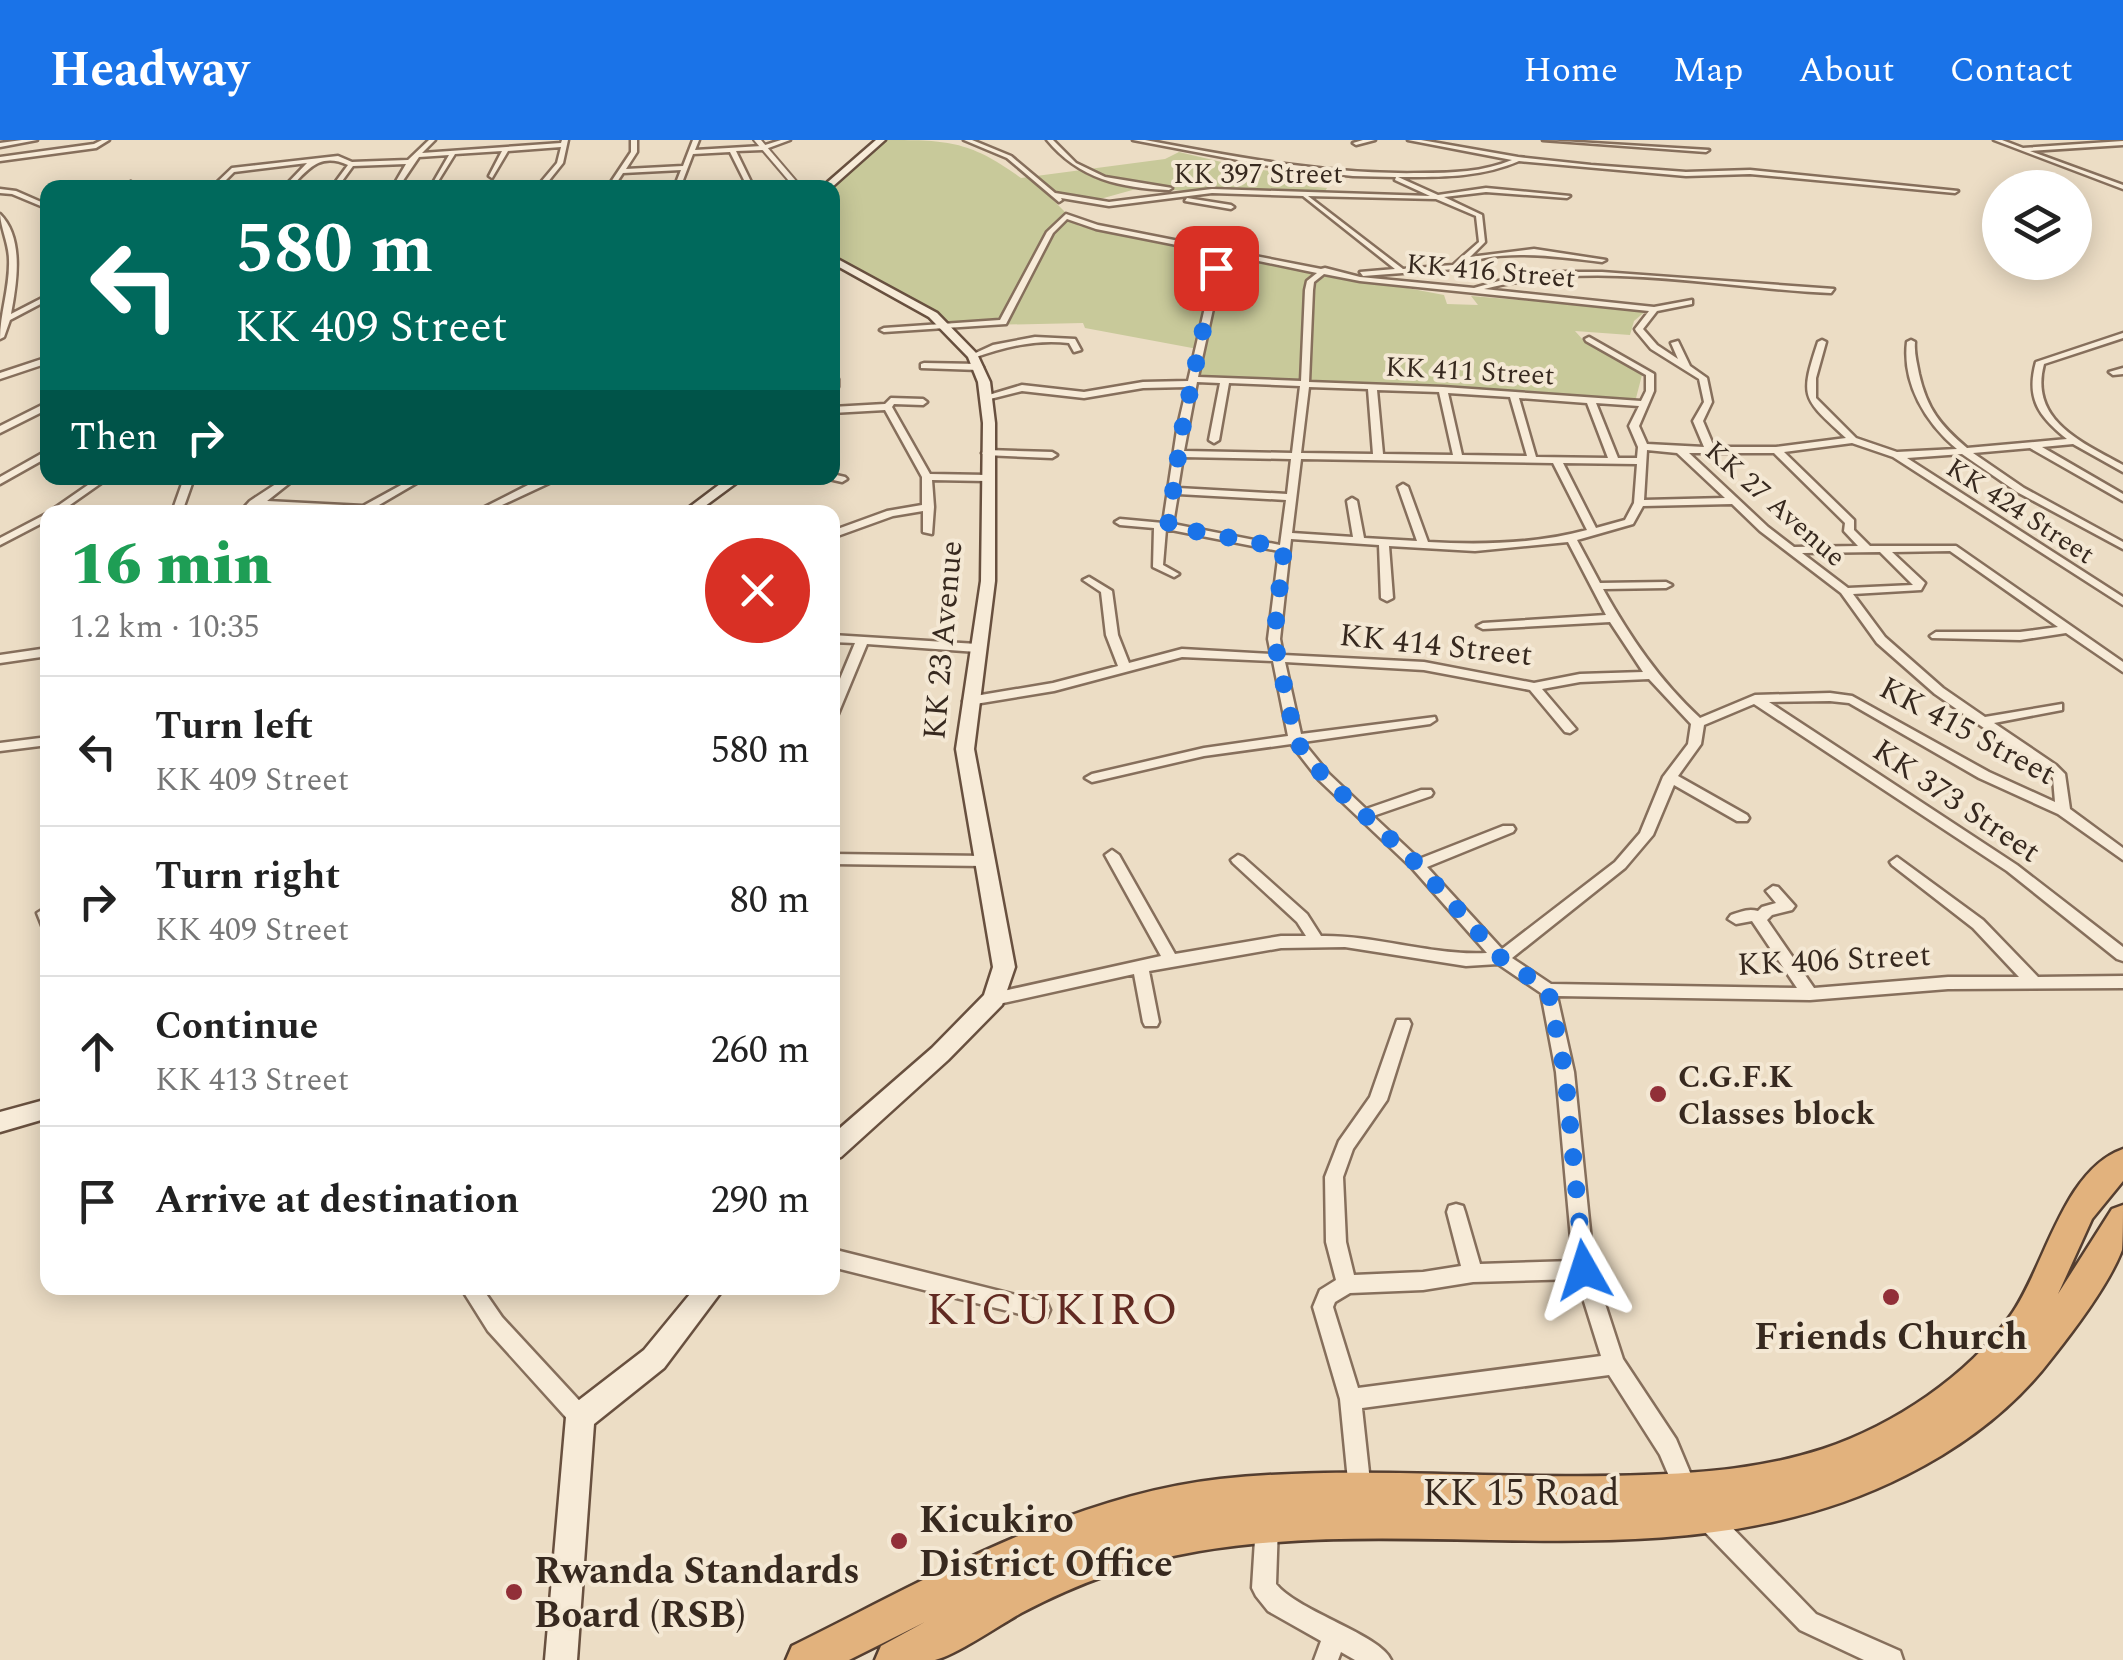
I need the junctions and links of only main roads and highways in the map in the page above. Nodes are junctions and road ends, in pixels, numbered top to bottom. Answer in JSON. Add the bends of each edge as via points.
{"nodes":[{"id":1,"x":880,"y":140,"type":"edge"},
{"id":2,"x":834,"y":180,"type":"edge"},
{"id":3,"x":840,"y":263,"type":"edge"},
{"id":4,"x":726,"y":485,"type":"edge"},
{"id":5,"x":699,"y":505,"type":"edge"},
{"id":6,"x":40,"y":1110,"type":"edge"},
{"id":7,"x":0,"y":1122,"type":"edge"},
{"id":8,"x":840,"y":1143,"type":"edge"},
{"id":9,"x":2123,"y":1162,"type":"edge"},
{"id":10,"x":2123,"y":1218,"type":"edge"},
{"id":11,"x":704,"y":1295,"type":"edge"},
{"id":12,"x":1697,"y":1504,"type":"junction"},
{"id":13,"x":912,"y":1656,"type":"edge"},
{"id":14,"x":562,"y":1660,"type":"edge"},
{"id":15,"x":806,"y":1660,"type":"edge"}],
"edges":[{"from":1,"to":2,"type":"main road"},
{"from":3,"to":8,"type":"main road","name":"KK 23 Avenue","via":[[945,326],[976,362],[986,397],[988,581],[969,702],[967,772],[1004,967],[994,999]]},
{"from":4,"to":5,"type":"main road"},
{"from":6,"to":7,"type":"main road"},
{"from":9,"to":12,"type":"highway","name":"KK 15 Road","via":[[2091,1194],[2026,1322],[1948,1402],[1863,1452]]},
{"from":10,"to":12,"type":"highway","name":"KK 15 Road","via":[[2050,1334],[2016,1376],[1950,1433],[1815,1498]]},
{"from":11,"to":14,"type":"main road","via":[[654,1359],[580,1417]]},
{"from":12,"to":13,"type":"highway","name":"KK 15 Road","via":[[1268,1524],[1135,1546],[1095,1560]]},
{"from":12,"to":15,"type":"highway","name":"KK 15 Road","via":[[1577,1494],[1216,1498],[1116,1520]]}]}
